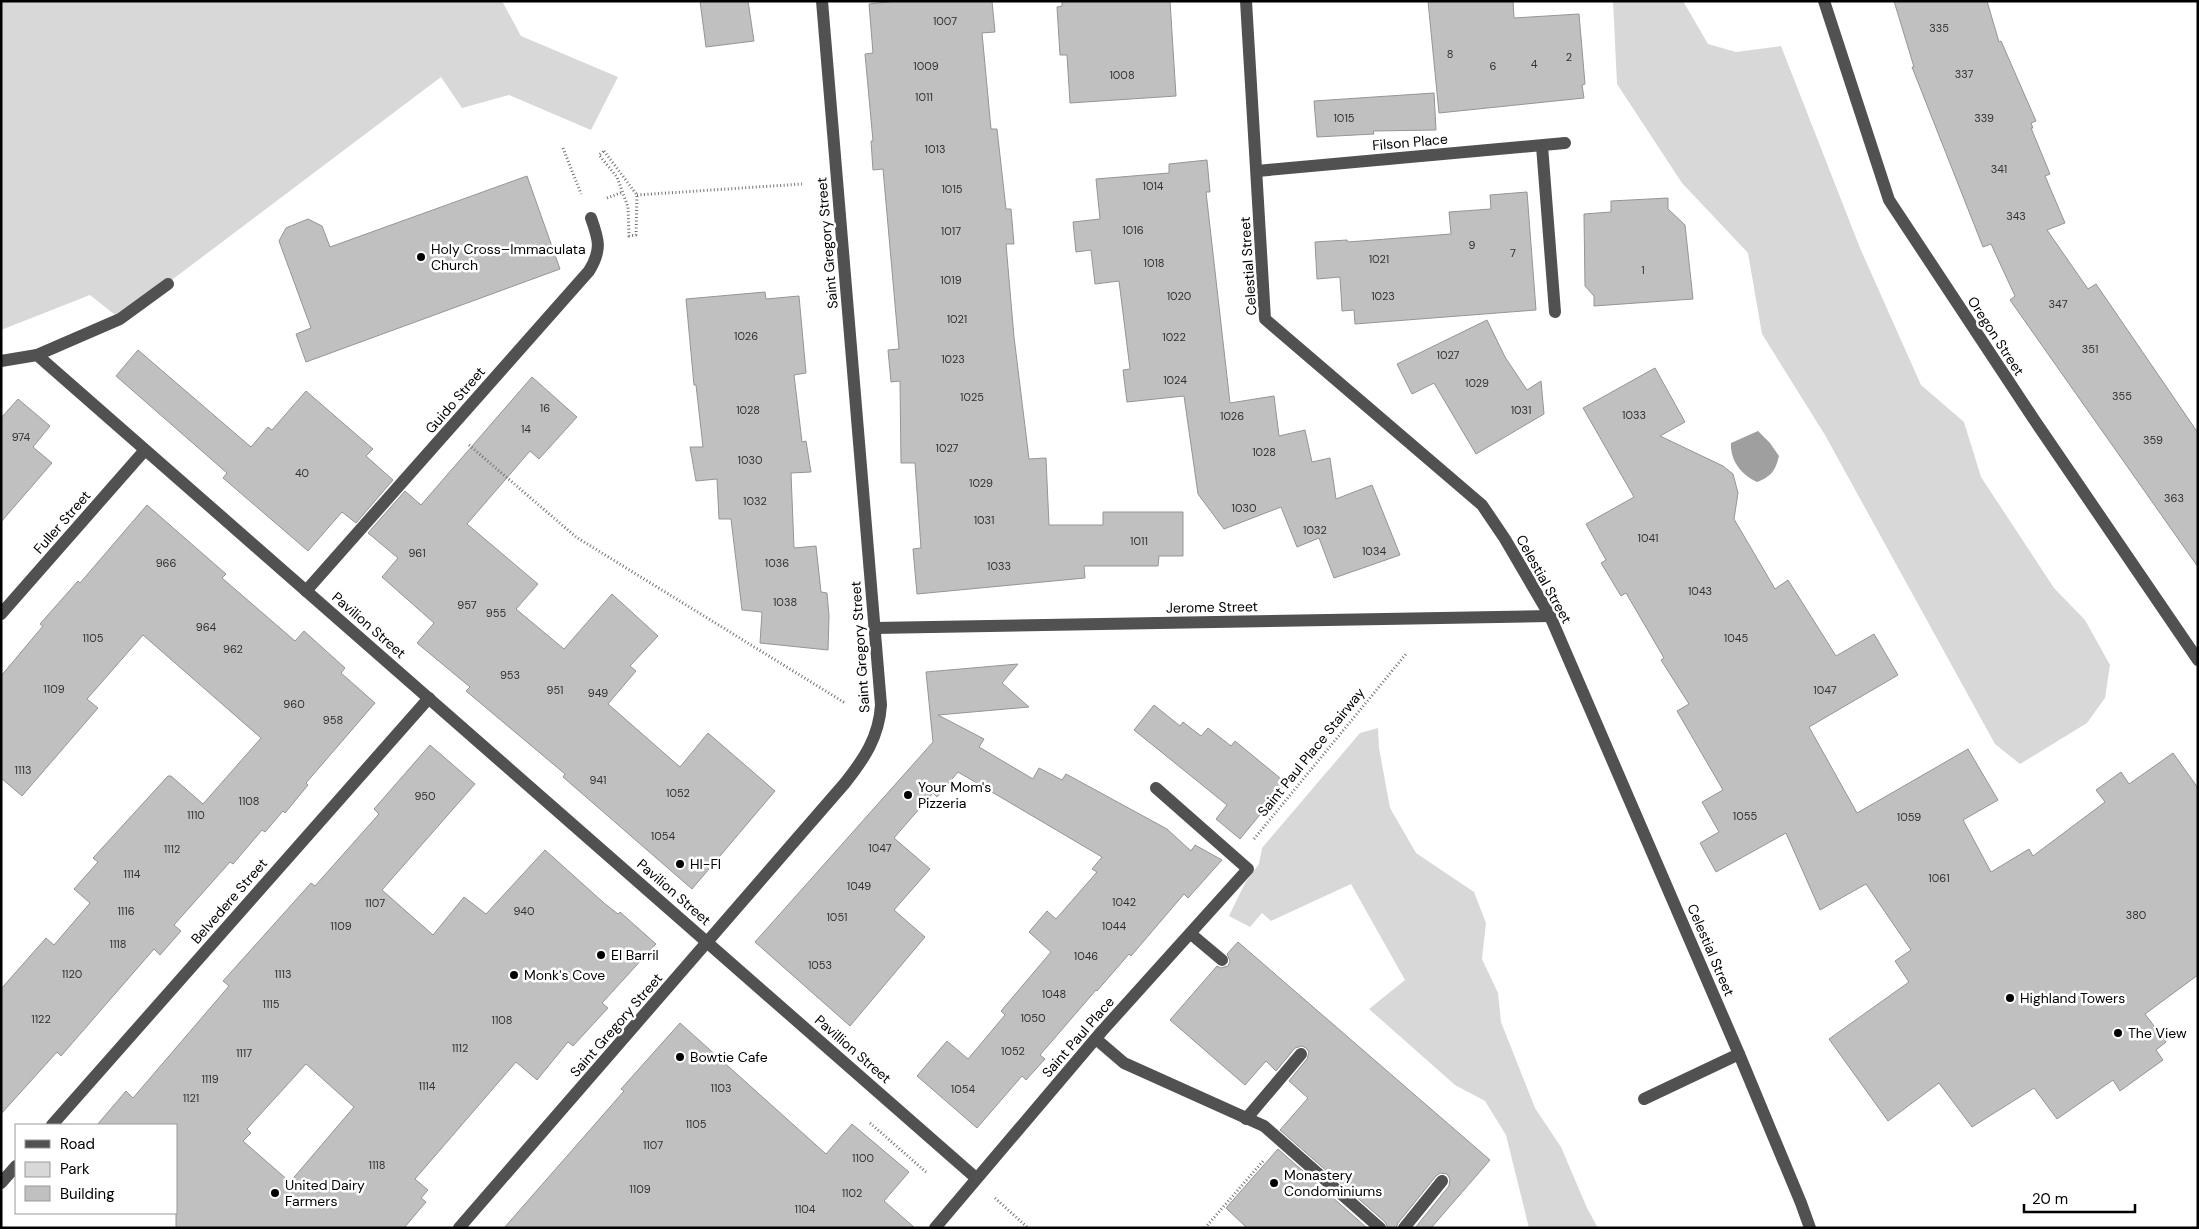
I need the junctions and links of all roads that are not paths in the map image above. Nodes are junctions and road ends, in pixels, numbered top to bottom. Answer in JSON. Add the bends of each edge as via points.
{"nodes":[{"id":1,"x":822,"y":1,"type":"edge"},
{"id":2,"x":1246,"y":1,"type":"edge"},
{"id":3,"x":1824,"y":1,"type":"edge"},
{"id":4,"x":1565,"y":144,"type":"dead end"},
{"id":5,"x":1542,"y":146,"type":"junction"},
{"id":6,"x":1257,"y":171,"type":"junction"},
{"id":7,"x":592,"y":218,"type":"road end"},
{"id":8,"x":168,"y":284,"type":"dead end"},
{"id":9,"x":1555,"y":312,"type":"dead end"},
{"id":10,"x":37,"y":355,"type":"junction"},
{"id":11,"x":1,"y":361,"type":"edge"},
{"id":12,"x":145,"y":450,"type":"junction"},
{"id":13,"x":306,"y":592,"type":"junction"},
{"id":14,"x":1,"y":614,"type":"edge"},
{"id":15,"x":1550,"y":616,"type":"junction"},
{"id":16,"x":874,"y":628,"type":"junction"},
{"id":17,"x":2198,"y":660,"type":"edge"},
{"id":18,"x":429,"y":698,"type":"junction"},
{"id":19,"x":1156,"y":788,"type":"dead end"},
{"id":20,"x":1190,"y":934,"type":"junction"},
{"id":21,"x":708,"y":942,"type":"junction"},
{"id":22,"x":1222,"y":960,"type":"dead end"},
{"id":23,"x":1096,"y":1039,"type":"junction"},
{"id":24,"x":1301,"y":1054,"type":"dead end"},
{"id":25,"x":1739,"y":1054,"type":"junction"},
{"id":26,"x":1644,"y":1099,"type":"dead end"},
{"id":27,"x":1246,"y":1119,"type":"junction"},
{"id":28,"x":53,"y":1124,"type":"edge"},
{"id":29,"x":15,"y":1167,"type":"edge"},
{"id":30,"x":976,"y":1178,"type":"junction"},
{"id":31,"x":1442,"y":1181,"type":"dead end"},
{"id":32,"x":1,"y":1183,"type":"edge"},
{"id":33,"x":459,"y":1228,"type":"edge"},
{"id":34,"x":935,"y":1228,"type":"edge"},
{"id":35,"x":1380,"y":1228,"type":"edge"},
{"id":36,"x":1404,"y":1228,"type":"edge"},
{"id":37,"x":1810,"y":1228,"type":"edge"}],
"edges":[{"from":1,"to":16,"type":"street","name":"Saint Gregory Street"},
{"from":2,"to":6,"type":"street","name":"Celestial Street"},
{"from":3,"to":17,"type":"street","name":"Oregon Street","via":[[1889,200]]},
{"from":4,"to":5,"type":"street","name":"Filson Place"},
{"from":5,"to":6,"type":"street","name":"Filson Place"},
{"from":5,"to":9,"type":"street"},
{"from":6,"to":15,"type":"street","name":"Celestial Street","via":[[1265,320],[1482,505]]},
{"from":7,"to":13,"type":"street","name":"Guido Street","via":[[599,240],[597,258],[589,271]]},
{"from":8,"to":10,"type":"street","via":[[120,319]]},
{"from":10,"to":11,"type":"street"},
{"from":10,"to":12,"type":"street","name":"Pavilion Street"},
{"from":12,"to":13,"type":"street","name":"Pavilion Street"},
{"from":12,"to":14,"type":"street","name":"Fuller Street"},
{"from":13,"to":18,"type":"street","name":"Pavilion Street"},
{"from":15,"to":16,"type":"street","name":"Jerome Street"},
{"from":15,"to":25,"type":"street","name":"Celestial Street"},
{"from":16,"to":21,"type":"street","name":"Saint Gregory Street","via":[[881,706],[880,724],[870,746],[845,783]]},
{"from":18,"to":21,"type":"street","name":"Pavilion Street"},
{"from":18,"to":28,"type":"street","name":"Belvedere Street"},
{"from":19,"to":20,"type":"street","name":"Saint Paul Place","via":[[1248,869]]},
{"from":20,"to":22,"type":"street"},
{"from":20,"to":23,"type":"street","name":"Saint Paul Place"},
{"from":21,"to":30,"type":"street","name":"Pavillion Street"},
{"from":21,"to":33,"type":"street","name":"Saint Gregory Street"},
{"from":23,"to":27,"type":"street","via":[[1124,1064]]},
{"from":23,"to":30,"type":"street","name":"Saint Paul Place"},
{"from":24,"to":27,"type":"street"},
{"from":25,"to":26,"type":"street"},
{"from":25,"to":37,"type":"street","name":"Celestial Street"},
{"from":27,"to":35,"type":"street","via":[[1264,1126],[1280,1139]]},
{"from":29,"to":32,"type":"street"},
{"from":30,"to":34,"type":"street","name":"Saint Paul Place"},
{"from":31,"to":36,"type":"street"}]}
